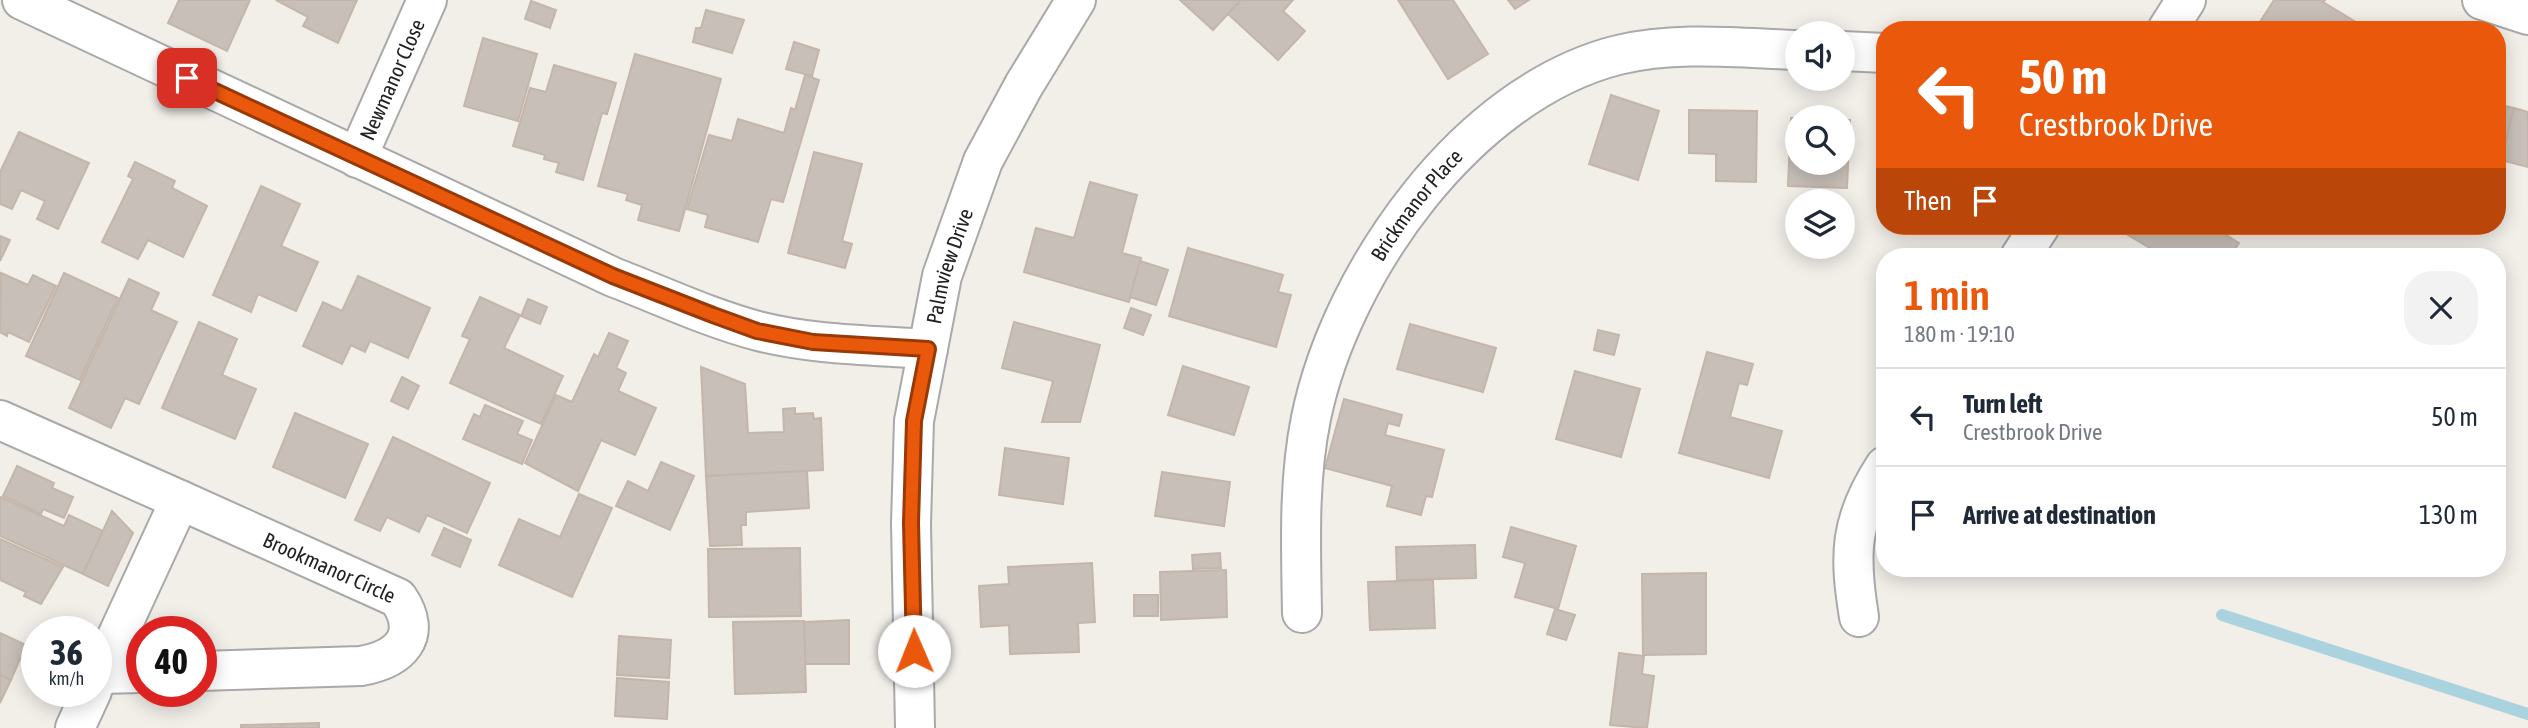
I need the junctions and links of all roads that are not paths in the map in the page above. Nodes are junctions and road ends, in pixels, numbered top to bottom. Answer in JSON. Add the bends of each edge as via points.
{"nodes":[{"id":1,"x":22,"y":0,"type":"edge"},
{"id":2,"x":427,"y":0,"type":"edge"},
{"id":3,"x":1076,"y":0,"type":"edge"},
{"id":4,"x":2186,"y":0,"type":"edge"},
{"id":5,"x":2482,"y":0,"type":"edge"},
{"id":6,"x":2528,"y":15,"type":"edge"},
{"id":7,"x":2173,"y":21,"type":"edge"},
{"id":8,"x":1785,"y":50,"type":"edge"},
{"id":9,"x":1855,"y":52,"type":"edge"},
{"id":10,"x":1876,"y":53,"type":"edge"},
{"id":11,"x":357,"y":158,"type":"junction"},
{"id":12,"x":928,"y":349,"type":"junction"},
{"id":13,"x":0,"y":420,"type":"edge"},
{"id":14,"x":1876,"y":484,"type":"edge"},
{"id":15,"x":180,"y":500,"type":"junction"},
{"id":16,"x":1302,"y":613,"type":"dead end"},
{"id":17,"x":1859,"y":618,"type":"dead end"},
{"id":18,"x":112,"y":647,"type":"edge"},
{"id":19,"x":217,"y":670,"type":"edge"},
{"id":20,"x":85,"y":707,"type":"edge"},
{"id":21,"x":75,"y":728,"type":"edge"},
{"id":22,"x":915,"y":728,"type":"edge"}],
"edges":[{"from":1,"to":11,"type":"street"},
{"from":2,"to":11,"type":"street","name":"Newmanor Close"},
{"from":3,"to":12,"type":"street","name":"Palmview Drive","via":[[983,161],[943,276]]},
{"from":4,"to":7,"type":"street"},
{"from":5,"to":6,"type":"street"},
{"from":8,"to":16,"type":"street","name":"Brickmanor Place","via":[[1676,46],[1591,63],[1498,118],[1420,193],[1388,236],[1362,283],[1324,370],[1304,465]]},
{"from":9,"to":10,"type":"street"},
{"from":11,"to":12,"type":"street","via":[[613,276],[757,331],[813,342]]},
{"from":12,"to":22,"type":"street","name":"Palmview Drive","via":[[914,421]]},
{"from":13,"to":15,"type":"street","name":"Brookmanor Circle"},
{"from":14,"to":17,"type":"street","via":[[1855,525],[1853,576]]},
{"from":15,"to":18,"type":"street"},
{"from":15,"to":19,"type":"street","name":"Brookmanor Circle","via":[[398,598],[407,612],[406,639],[400,651],[384,662]]},
{"from":20,"to":21,"type":"street"}]}
